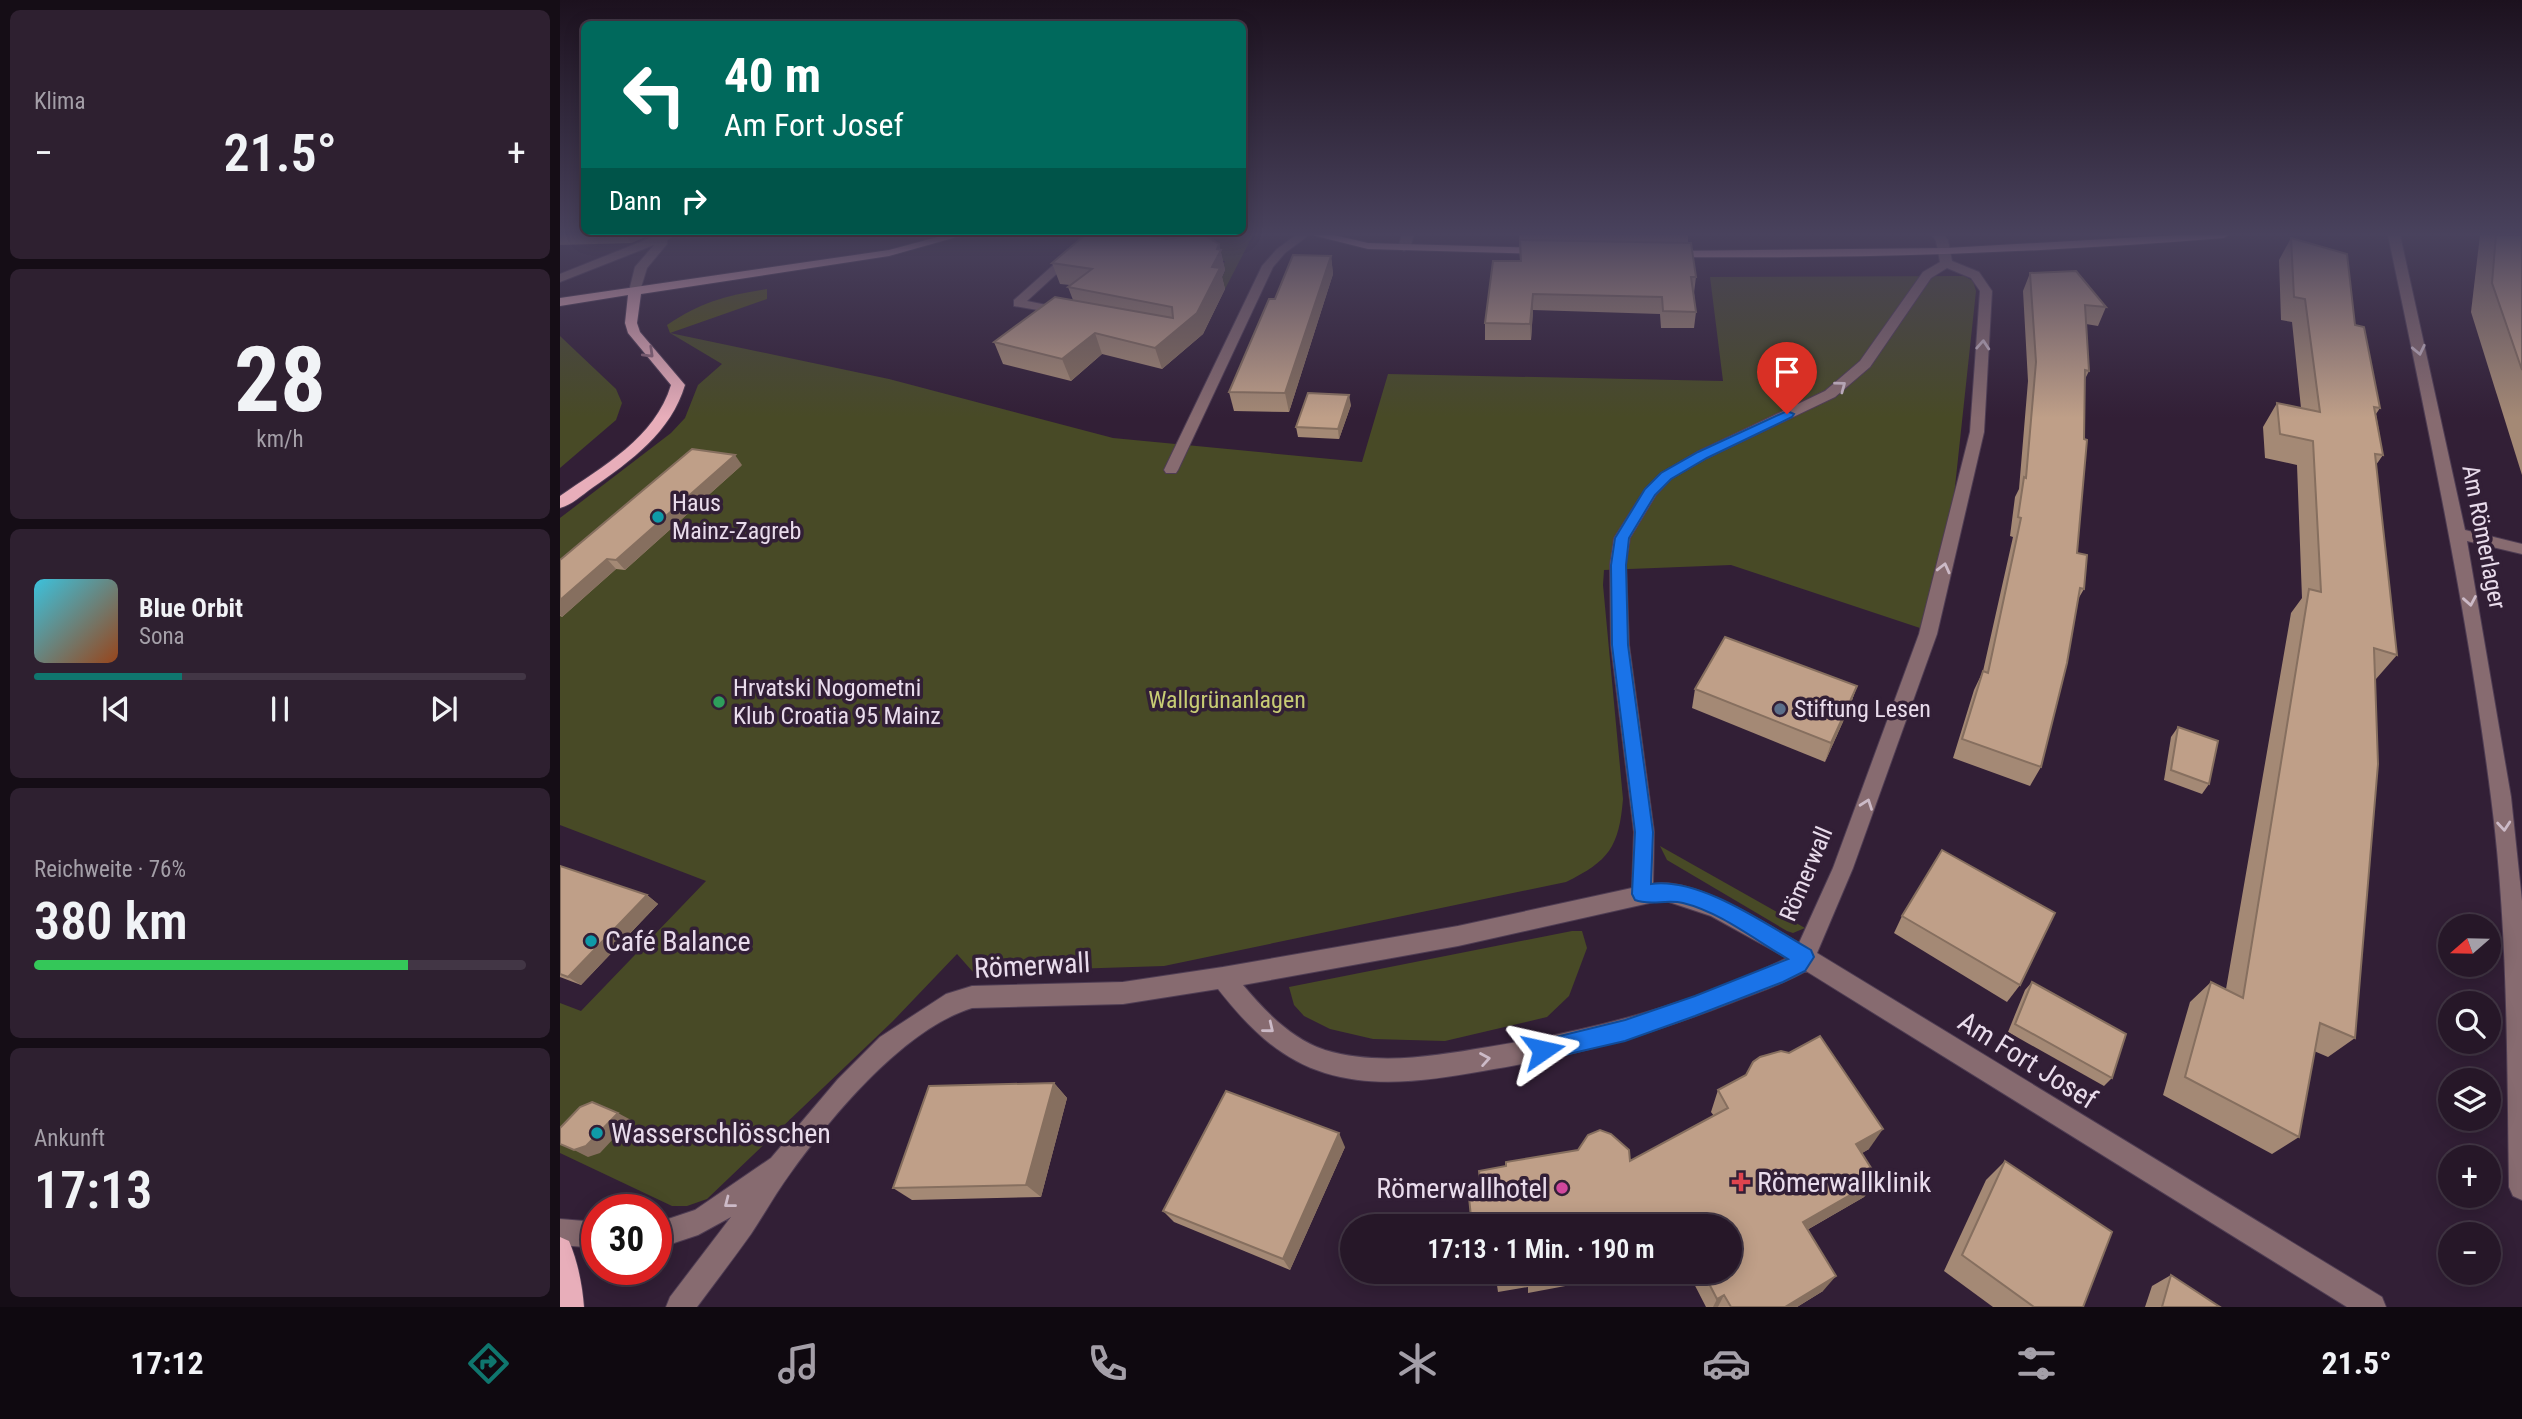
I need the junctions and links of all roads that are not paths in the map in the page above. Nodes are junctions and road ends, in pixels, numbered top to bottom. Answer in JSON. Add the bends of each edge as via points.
{"nodes":[{"id":1,"x":601,"y":296,"type":"edge"},
{"id":2,"x":634,"y":296,"type":"edge"},
{"id":3,"x":1026,"y":296,"type":"edge"},
{"id":4,"x":1254,"y":296,"type":"edge"},
{"id":5,"x":1913,"y":296,"type":"edge"},
{"id":6,"x":1986,"y":296,"type":"edge"},
{"id":7,"x":2407,"y":296,"type":"edge"},
{"id":8,"x":560,"y":302,"type":"edge"},
{"id":9,"x":1070,"y":313,"type":"edge"},
{"id":10,"x":1171,"y":470,"type":"dead end"},
{"id":11,"x":560,"y":503,"type":"edge"},
{"id":12,"x":2458,"y":534,"type":"junction"},
{"id":13,"x":2522,"y":548,"type":"edge"},
{"id":14,"x":1642,"y":894,"type":"junction"},
{"id":15,"x":1804,"y":957,"type":"junction"},
{"id":16,"x":1223,"y":978,"type":"junction"},
{"id":17,"x":783,"y":1162,"type":"junction"},
{"id":18,"x":2522,"y":1186,"type":"edge"},
{"id":19,"x":560,"y":1232,"type":"edge"},
{"id":20,"x":672,"y":1233,"type":"edge"},
{"id":21,"x":581,"y":1234,"type":"edge"},
{"id":22,"x":560,"y":1250,"type":"edge"},
{"id":23,"x":570,"y":1307,"type":"edge"},
{"id":24,"x":680,"y":1307,"type":"edge"},
{"id":25,"x":2372,"y":1307,"type":"edge"}],
"edges":[{"from":1,"to":8,"type":"main road"},
{"from":2,"to":11,"type":"main road","one_way":true,"via":[[634,333],[678,385],[676,400],[643,441]]},
{"from":3,"to":9,"type":"street","via":[[1018,303]]},
{"from":4,"to":10,"type":"street"},
{"from":14,"to":5,"type":"street","one_way":true,"via":[[1644,832],[1620,645],[1622,538],[1650,492],[1666,476],[1846,384],[1865,365]]},
{"from":15,"to":6,"type":"street","name":"Römerwall","one_way":true,"via":[[1843,868],[1928,635],[1977,432]]},
{"from":7,"to":12,"type":"street","name":"Am Römerlager","one_way":true},
{"from":12,"to":13,"type":"street"},
{"from":12,"to":18,"type":"street","name":"Am Römerlager","one_way":true,"via":[[2501,797],[2513,909]]},
{"from":14,"to":15,"type":"street","name":"Am Fort Josef","via":[[1686,895]]},
{"from":14,"to":16,"type":"street","name":"Römerwall","via":[[1458,936]]},
{"from":16,"to":15,"type":"street","name":"Römerwall","one_way":true,"via":[[1268,1029],[1323,1061],[1416,1071],[1625,1031],[1776,975]]},
{"from":15,"to":25,"type":"street","name":"Am Fort Josef"},
{"from":16,"to":17,"type":"street","name":"Römerwall","via":[[1123,993],[972,997],[946,1005],[888,1045]]},
{"from":17,"to":20,"type":"street","name":"Römerwall","one_way":true,"via":[[708,1219]]},
{"from":17,"to":24,"type":"street","name":"Römerwall"},
{"from":19,"to":21,"type":"street"},
{"from":22,"to":23,"type":"main road"}]}
